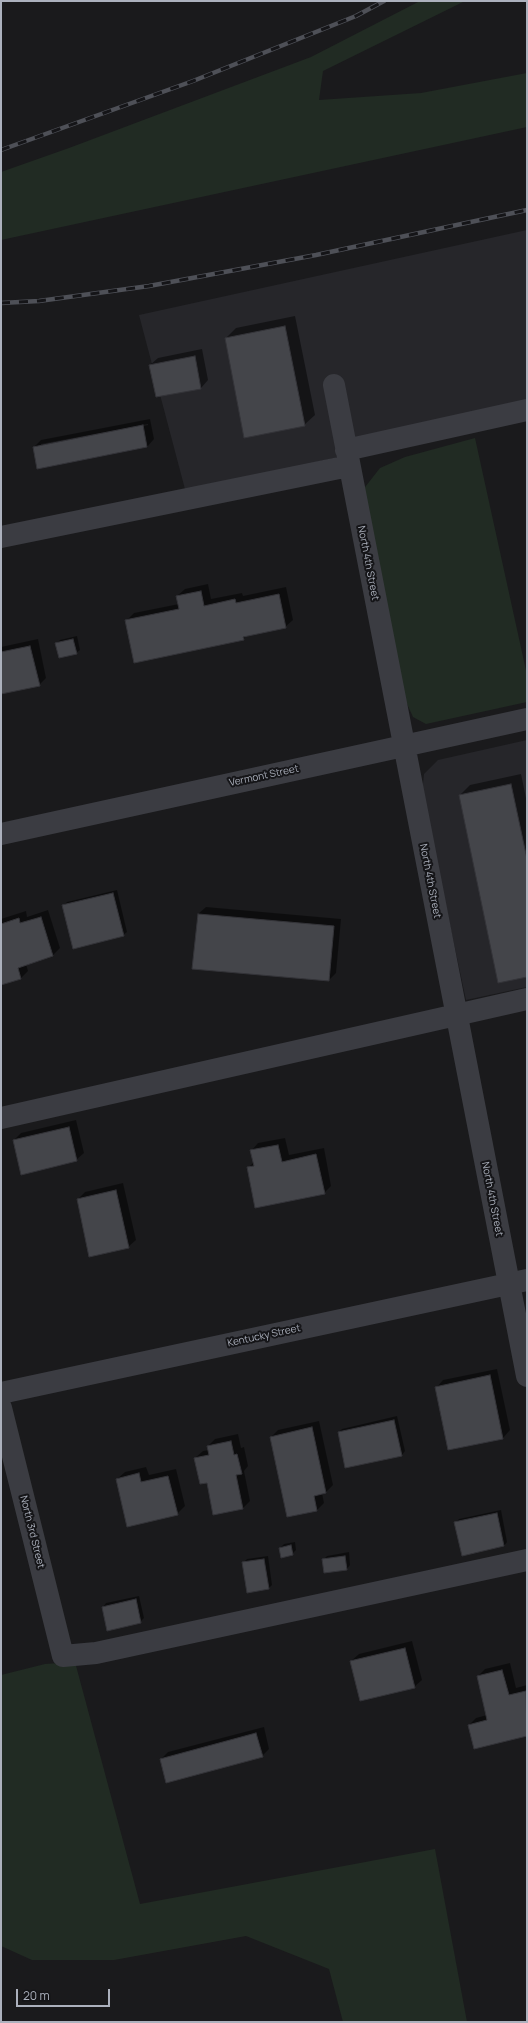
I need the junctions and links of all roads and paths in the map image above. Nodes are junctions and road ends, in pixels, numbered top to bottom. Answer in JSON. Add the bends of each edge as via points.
{"nodes":[{"id":1,"x":334,"y":385,"type":"dead end"},
{"id":2,"x":527,"y":410,"type":"edge"},
{"id":3,"x":348,"y":458,"type":"junction"},
{"id":4,"x":1,"y":537,"type":"edge"},
{"id":5,"x":527,"y":719,"type":"edge"},
{"id":6,"x":404,"y":746,"type":"junction"},
{"id":7,"x":1,"y":834,"type":"edge"},
{"id":8,"x":527,"y":999,"type":"edge"},
{"id":9,"x":456,"y":1014,"type":"junction"},
{"id":10,"x":1,"y":1118,"type":"edge"},
{"id":11,"x":518,"y":1282,"type":"edge"},
{"id":12,"x":527,"y":1376,"type":"edge"},
{"id":13,"x":1,"y":1393,"type":"edge"},
{"id":14,"x":1,"y":1408,"type":"edge"},
{"id":15,"x":527,"y":1560,"type":"edge"}],
"edges":[{"from":1,"to":3,"type":"street","name":"North 4th Street"},
{"from":2,"to":3,"type":"street"},
{"from":3,"to":4,"type":"street"},
{"from":3,"to":6,"type":"street","name":"North 4th Street"},
{"from":5,"to":6,"type":"street","name":"Vermont Street"},
{"from":6,"to":7,"type":"street","name":"Vermont Street"},
{"from":6,"to":9,"type":"street","name":"North 4th Street"},
{"from":8,"to":9,"type":"street"},
{"from":9,"to":10,"type":"street"},
{"from":9,"to":11,"type":"street","name":"North 4th Street"},
{"from":11,"to":12,"type":"street","name":"North 4th Street"},
{"from":11,"to":13,"type":"street","name":"Kentucky Street"},
{"from":14,"to":15,"type":"street","name":"North 3rd Street","via":[[63,1656],[104,1652]]}]}
